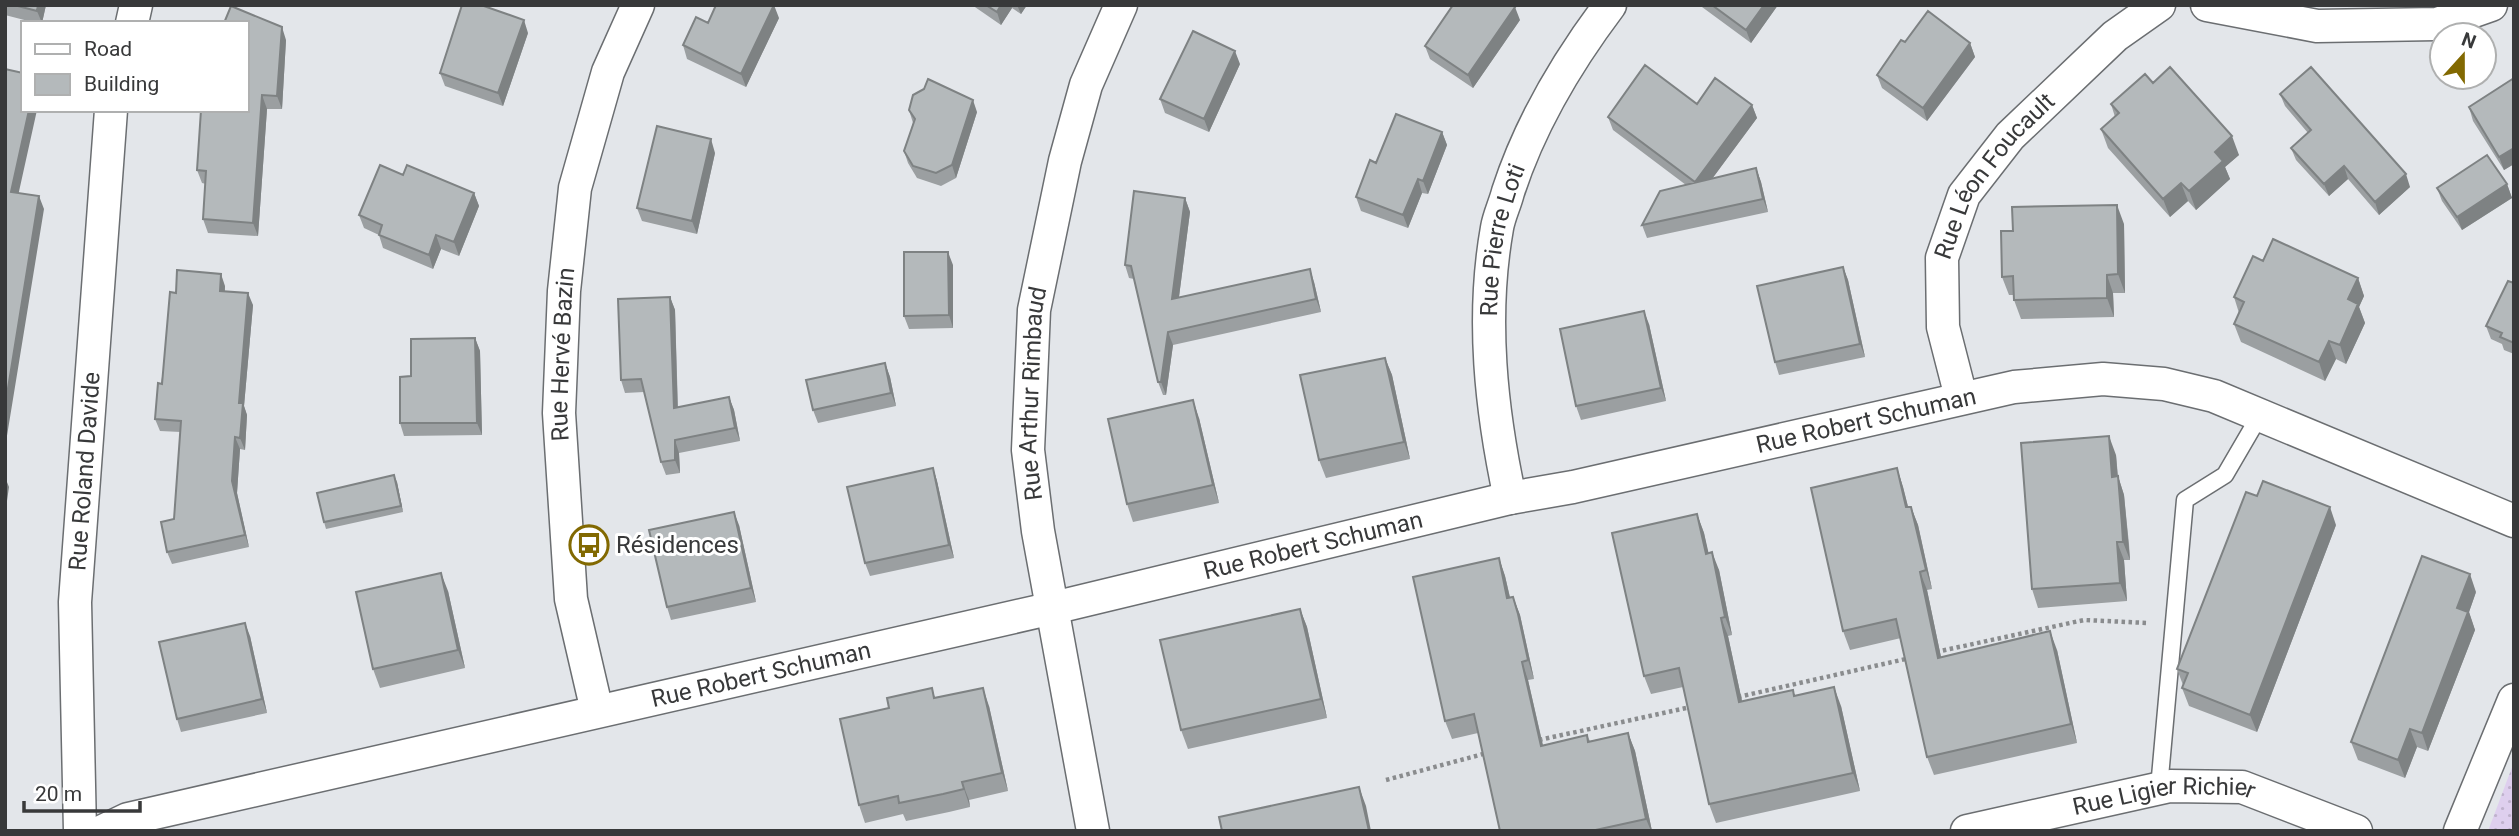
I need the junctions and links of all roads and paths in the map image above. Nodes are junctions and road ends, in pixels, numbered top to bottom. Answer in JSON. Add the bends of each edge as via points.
{"nodes":[{"id":1,"x":638,"y":5,"type":"edge"},
{"id":2,"x":1121,"y":5,"type":"edge"},
{"id":3,"x":1610,"y":5,"type":"edge"},
{"id":4,"x":2159,"y":5,"type":"edge"},
{"id":5,"x":2207,"y":5,"type":"edge"},
{"id":6,"x":2491,"y":5,"type":"edge"},
{"id":7,"x":111,"y":112,"type":"edge"},
{"id":8,"x":1961,"y":397,"type":"junction"},
{"id":9,"x":2259,"y":415,"type":"junction"},
{"id":10,"x":1510,"y":498,"type":"junction"},
{"id":11,"x":2514,"y":521,"type":"edge"},
{"id":12,"x":1053,"y":608,"type":"junction"},
{"id":13,"x":2173,"y":625,"type":"junction"},
{"id":14,"x":1927,"y":654,"type":"edge"},
{"id":15,"x":1914,"y":657,"type":"edge"},
{"id":16,"x":1734,"y":698,"type":"edge"},
{"id":17,"x":2514,"y":700,"type":"edge"},
{"id":18,"x":1695,"y":706,"type":"edge"},
{"id":19,"x":597,"y":711,"type":"junction"},
{"id":20,"x":1526,"y":743,"type":"edge"},
{"id":21,"x":1488,"y":753,"type":"edge"},
{"id":22,"x":1386,"y":780,"type":"dead end"},
{"id":23,"x":2160,"y":788,"type":"junction"},
{"id":24,"x":80,"y":831,"type":"edge"},
{"id":25,"x":103,"y":831,"type":"edge"},
{"id":26,"x":1093,"y":831,"type":"edge"},
{"id":27,"x":1967,"y":831,"type":"edge"},
{"id":28,"x":2356,"y":831,"type":"edge"},
{"id":29,"x":2460,"y":831,"type":"edge"}],
"edges":[{"from":1,"to":19,"type":"street","name":"Rue Hervé Bazin","via":[[608,72],[575,188],[564,291],[559,413],[571,599]]},
{"from":2,"to":12,"type":"street","name":"Rue Arthur Rimbaud","via":[[1086,85],[1034,310],[1028,450]]},
{"from":3,"to":10,"type":"street","name":"Rue Pierre Loti","via":[[1548,101],[1521,154],[1497,226],[1488,323],[1496,434]]},
{"from":4,"to":8,"type":"street","name":"Rue Léon Foucault","via":[[2115,36],[2010,136],[1964,195],[1942,258],[1943,327]]},
{"from":5,"to":6,"type":"street","via":[[2317,26],[2437,24]]},
{"from":7,"to":24,"type":"street","name":"Rue Roland Davide","via":[[75,602]]},
{"from":8,"to":9,"type":"street","name":"Rue Robert Schuman","via":[[2103,379],[2164,384],[2214,396]]},
{"from":8,"to":10,"type":"street","name":"Rue Robert Schuman"},
{"from":9,"to":11,"type":"street","name":"Rue Robert Schuman"},
{"from":9,"to":13,"type":"lane","via":[[2225,475],[2185,500]]},
{"from":10,"to":12,"type":"street","name":"Rue Robert Schuman"},
{"from":12,"to":19,"type":"street","name":"Rue Robert Schuman"},
{"from":12,"to":26,"type":"street","name":"Rue Arthur Rimbaud"},
{"from":13,"to":14,"type":"path","via":[[2084,620]]},
{"from":13,"to":23,"type":"lane"},
{"from":15,"to":16,"type":"path"},
{"from":17,"to":29,"type":"street"},
{"from":18,"to":20,"type":"path"},
{"from":19,"to":25,"type":"street","name":"Rue Robert Schuman","via":[[128,819]]},
{"from":21,"to":22,"type":"path"},
{"from":23,"to":27,"type":"street","name":"Rue Ligier Richier"},
{"from":23,"to":28,"type":"street","name":"Rue Ligier Richier","via":[[2242,787]]}]}
